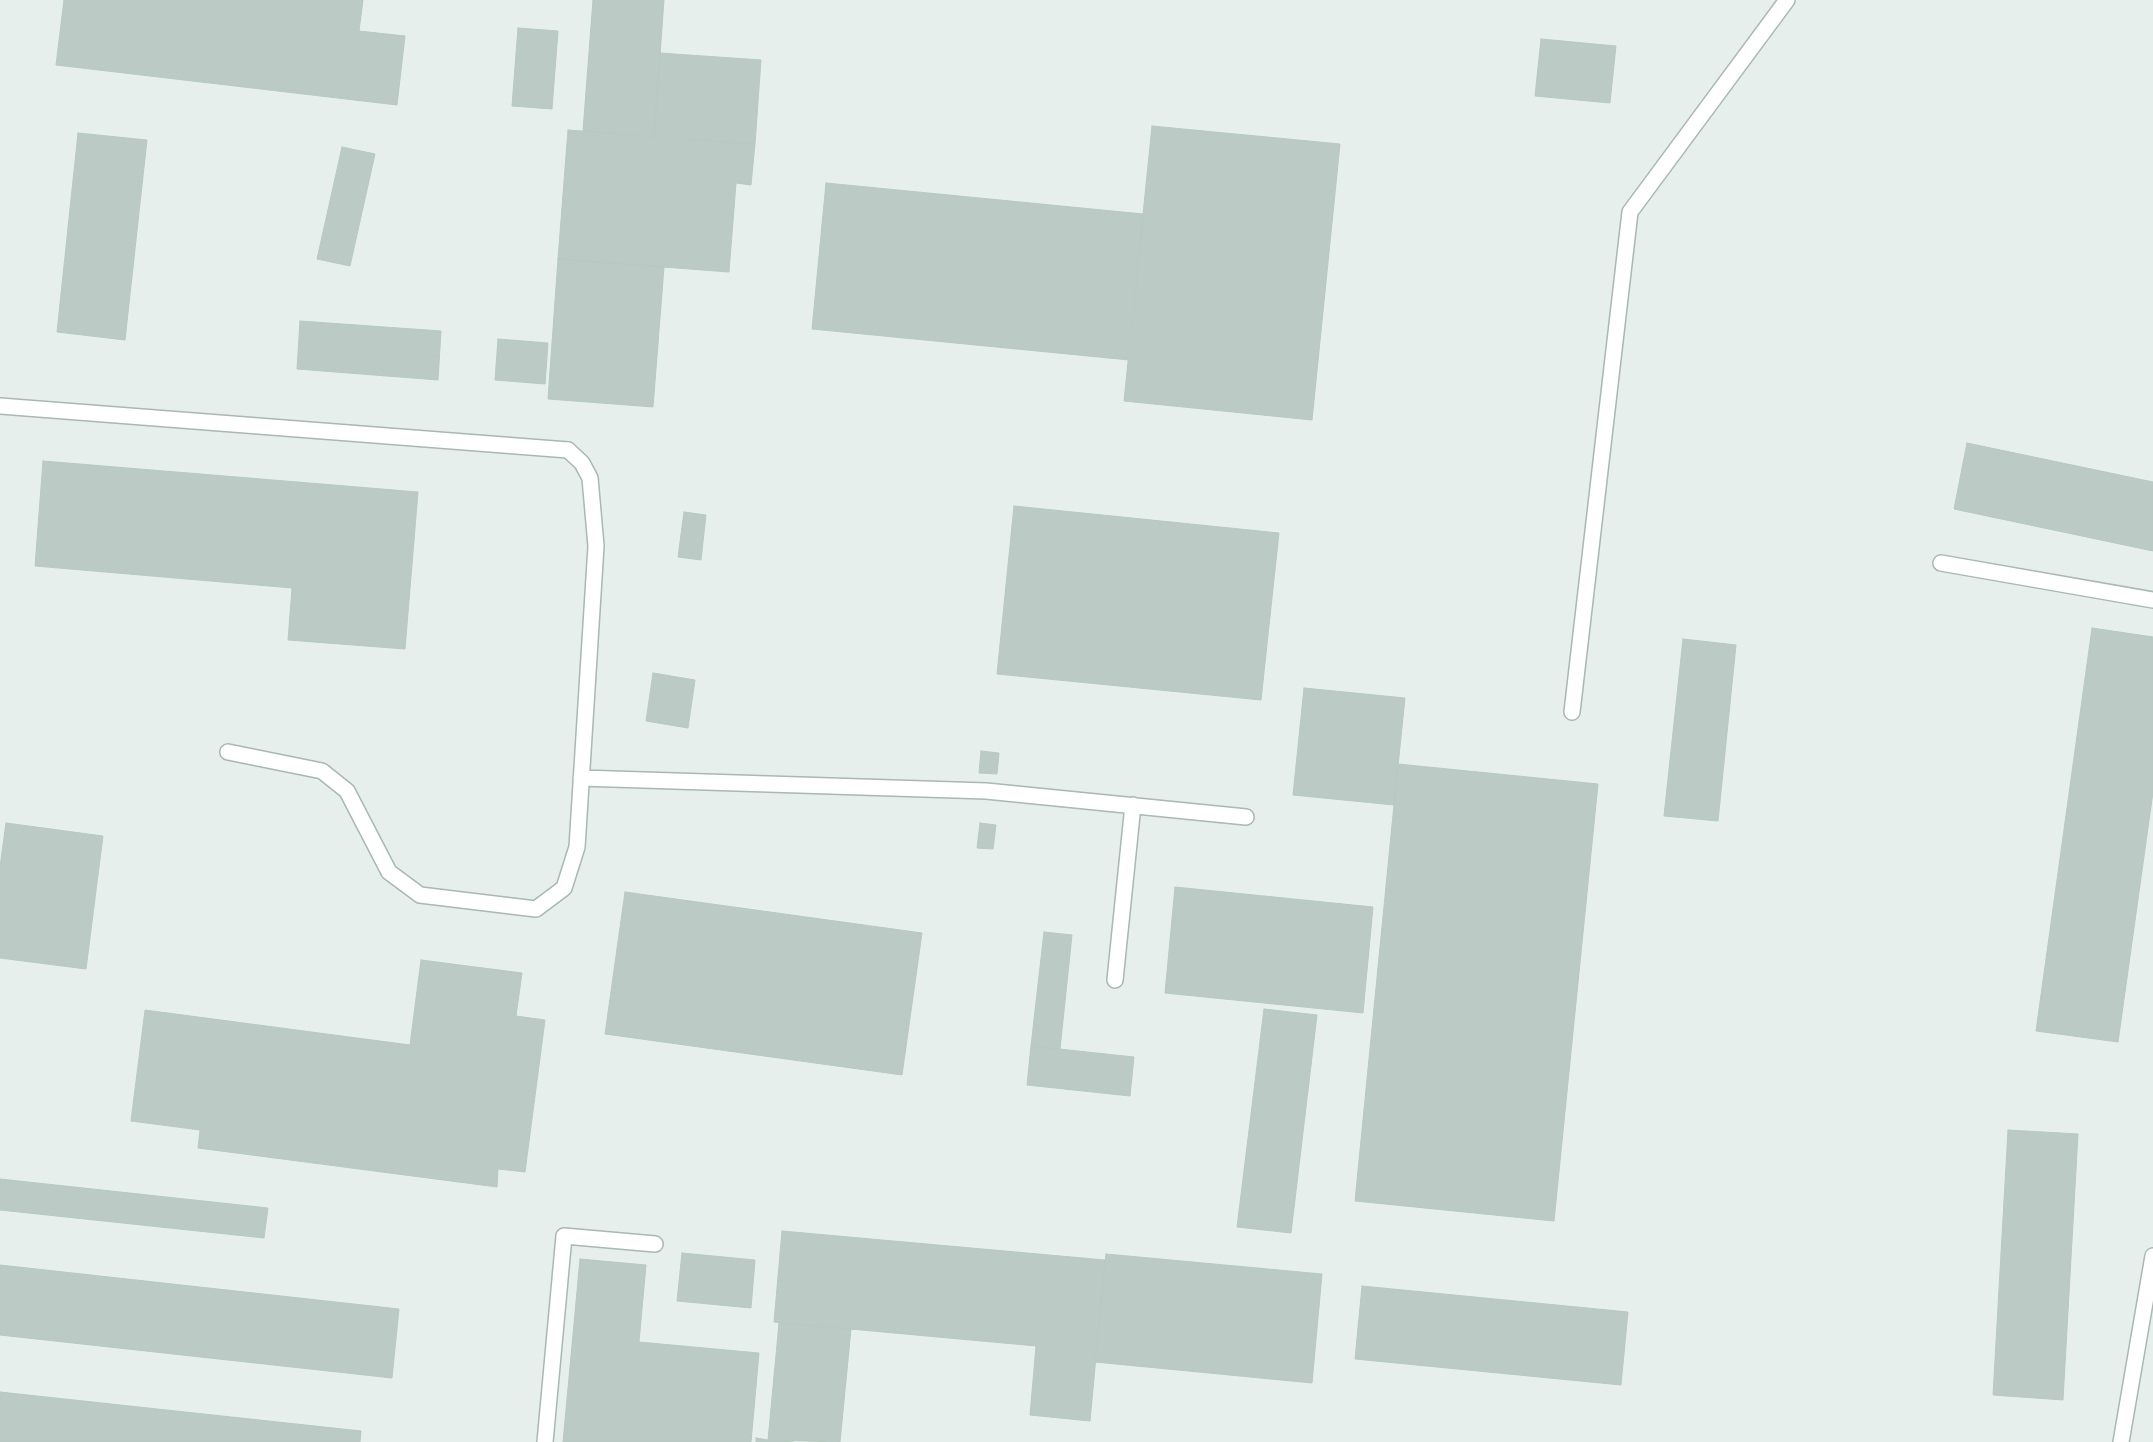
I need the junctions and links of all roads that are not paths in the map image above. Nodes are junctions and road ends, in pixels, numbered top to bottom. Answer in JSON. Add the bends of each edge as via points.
{"nodes":[{"id":1,"x":1787,"y":0,"type":"edge"},
{"id":2,"x":0,"y":406,"type":"edge"},
{"id":3,"x":1941,"y":563,"type":"dead end"},
{"id":4,"x":2153,"y":600,"type":"edge"},
{"id":5,"x":1572,"y":712,"type":"dead end"},
{"id":6,"x":228,"y":752,"type":"dead end"},
{"id":7,"x":581,"y":778,"type":"junction"},
{"id":8,"x":1132,"y":805,"type":"junction"},
{"id":9,"x":1246,"y":817,"type":"dead end"},
{"id":10,"x":1115,"y":980,"type":"dead end"},
{"id":11,"x":655,"y":1244,"type":"dead end"},
{"id":12,"x":2153,"y":1256,"type":"edge"},
{"id":13,"x":545,"y":1442,"type":"edge"},
{"id":14,"x":2122,"y":1442,"type":"edge"}],
"edges":[{"from":1,"to":5,"type":"street","via":[[1630,212]]},
{"from":2,"to":7,"type":"street","via":[[568,450],[582,463],[590,478],[596,546]]},
{"from":3,"to":4,"type":"street"},
{"from":6,"to":7,"type":"street","via":[[322,771],[348,791],[389,872],[420,895],[536,909],[564,888],[577,847]]},
{"from":7,"to":8,"type":"street","via":[[986,791]]},
{"from":8,"to":9,"type":"street"},
{"from":8,"to":10,"type":"street"},
{"from":11,"to":13,"type":"street","via":[[564,1236]]},
{"from":12,"to":14,"type":"street"}]}
